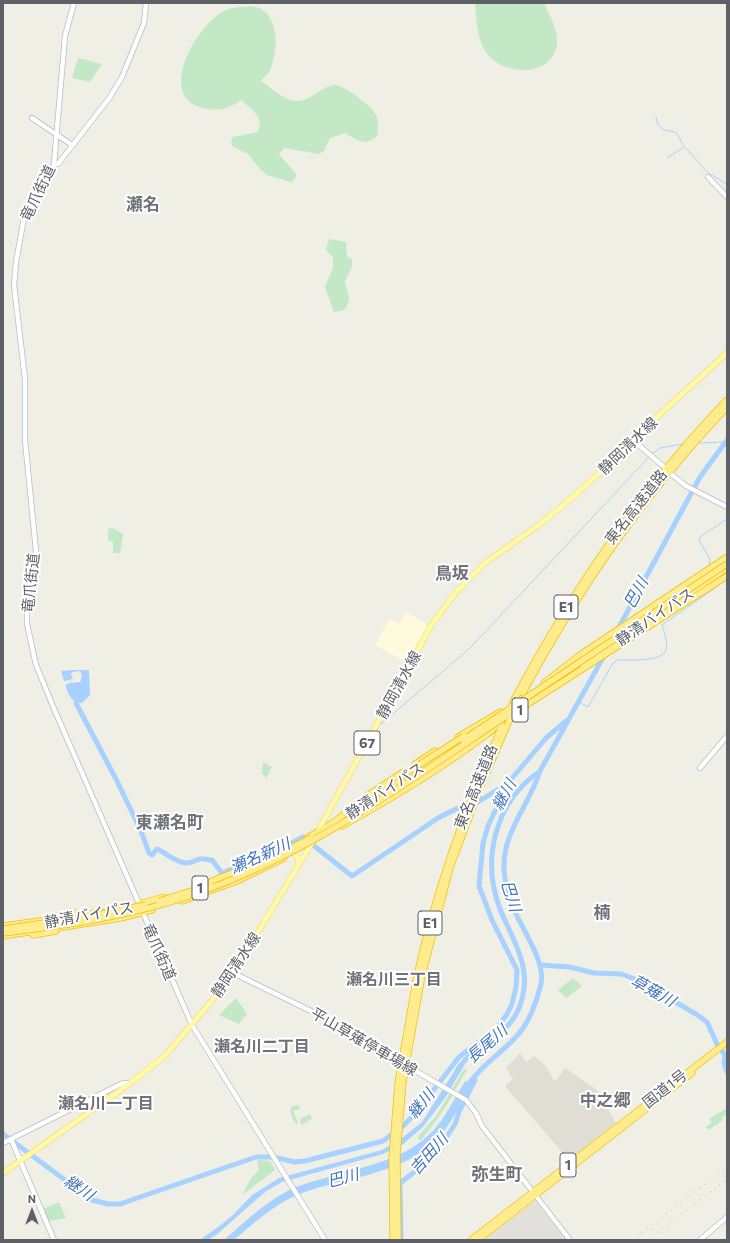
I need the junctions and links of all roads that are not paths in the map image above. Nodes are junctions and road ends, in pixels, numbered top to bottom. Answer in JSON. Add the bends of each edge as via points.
{"nodes":[{"id":1,"x":74,"y":3,"type":"edge"},
{"id":2,"x":146,"y":3,"type":"edge"},
{"id":3,"x":32,"y":118,"type":"dead end"},
{"id":4,"x":57,"y":136,"type":"junction"},
{"id":5,"x":72,"y":145,"type":"junction"},
{"id":6,"x":54,"y":164,"type":"junction"},
{"id":7,"x":708,"y":177,"type":"dead end"},
{"id":8,"x":727,"y":197,"type":"edge"},
{"id":9,"x":727,"y":353,"type":"edge"},
{"id":10,"x":727,"y":400,"type":"edge"},
{"id":11,"x":727,"y":407,"type":"edge"},
{"id":12,"x":701,"y":432,"type":"junction"},
{"id":13,"x":635,"y":442,"type":"junction"},
{"id":14,"x":663,"y":466,"type":"dead end"},
{"id":15,"x":672,"y":474,"type":"dead end"},
{"id":16,"x":653,"y":488,"type":"junction"},
{"id":17,"x":727,"y":507,"type":"edge"},
{"id":18,"x":626,"y":522,"type":"junction"},
{"id":19,"x":727,"y":559,"type":"edge"},
{"id":20,"x":727,"y":564,"type":"edge"},
{"id":21,"x":727,"y":568,"type":"edge"},
{"id":22,"x":727,"y":572,"type":"edge"},
{"id":23,"x":727,"y":576,"type":"edge"},
{"id":24,"x":627,"y":633,"type":"junction"},
{"id":25,"x":516,"y":704,"type":"junction"},
{"id":26,"x":727,"y":736,"type":"edge"},
{"id":27,"x":700,"y":768,"type":"dead end"},
{"id":28,"x":478,"y":786,"type":"junction"},
{"id":29,"x":351,"y":809,"type":"junction"},
{"id":30,"x":330,"y":812,"type":"junction"},
{"id":31,"x":362,"y":815,"type":"junction"},
{"id":32,"x":334,"y":822,"type":"junction"},
{"id":33,"x":317,"y":833,"type":"junction"},
{"id":34,"x":312,"y":843,"type":"junction"},
{"id":35,"x":294,"y":853,"type":"junction"},
{"id":36,"x":298,"y":866,"type":"junction"},
{"id":37,"x":448,"y":867,"type":"junction"},
{"id":38,"x":138,"y":904,"type":"junction"},
{"id":39,"x":110,"y":910,"type":"junction"},
{"id":40,"x":142,"y":913,"type":"junction"},
{"id":41,"x":121,"y":918,"type":"junction"},
{"id":42,"x":3,"y":926,"type":"edge"},
{"id":43,"x":3,"y":936,"type":"edge"},
{"id":44,"x":233,"y":973,"type":"junction"},
{"id":45,"x":192,"y":1025,"type":"junction"},
{"id":46,"x":727,"y":1042,"type":"edge"},
{"id":47,"x":727,"y":1046,"type":"edge"},
{"id":48,"x":130,"y":1083,"type":"junction"},
{"id":49,"x":401,"y":1083,"type":"junction"},
{"id":50,"x":396,"y":1125,"type":"junction"},
{"id":51,"x":11,"y":1139,"type":"junction"},
{"id":52,"x":3,"y":1143,"type":"edge"},
{"id":53,"x":21,"y":1161,"type":"junction"},
{"id":54,"x":3,"y":1173,"type":"edge"},
{"id":55,"x":534,"y":1195,"type":"junction"},
{"id":56,"x":727,"y":1217,"type":"edge"},
{"id":57,"x":54,"y":1240,"type":"edge"},
{"id":58,"x":325,"y":1240,"type":"edge"},
{"id":59,"x":393,"y":1240,"type":"edge"},
{"id":60,"x":398,"y":1240,"type":"edge"},
{"id":61,"x":471,"y":1240,"type":"edge"},
{"id":62,"x":478,"y":1240,"type":"edge"},
{"id":63,"x":570,"y":1240,"type":"edge"},
{"id":64,"x":700,"y":1240,"type":"edge"}],
"edges":[{"from":1,"to":4,"type":"main road","name":"竜爪街道","via":[[66,36]]},
{"from":2,"to":5,"type":"main road","via":[[144,23],[122,77],[110,97]]},
{"from":3,"to":4,"type":"main road"},
{"from":4,"to":5,"type":"main road"},
{"from":4,"to":6,"type":"main road","name":"竜爪街道"},
{"from":5,"to":6,"type":"main road","via":[[58,164]]},
{"from":6,"to":38,"type":"main road","name":"竜爪街道","via":[[46,183],[24,218],[14,274],[15,303],[26,388],[25,441],[36,551],[26,602],[27,624],[42,680]]},
{"from":7,"to":8,"type":"main road"},
{"from":9,"to":13,"type":"main road","name":"静岡清水線","number":"67","via":[[659,415]]},
{"from":10,"to":12,"type":"highway","name":"東名高速道路","number":"E1"},
{"from":11,"to":12,"type":"highway","name":"東名高速道路","number":"E1"},
{"from":12,"to":16,"type":"highway","name":"東名高速道路","number":"E1"},
{"from":12,"to":16,"type":"highway","name":"東名高速道路","number":"E1","via":[[681,450]]},
{"from":13,"to":14,"type":"main road"},
{"from":13,"to":30,"type":"main road","name":"静岡清水線","number":"67","via":[[540,524],[471,575],[446,604],[432,624]]},
{"from":15,"to":17,"type":"main road","via":[[686,486]]},
{"from":16,"to":18,"type":"highway","name":"東名高速道路","number":"E1"},
{"from":18,"to":25,"type":"highway","name":"東名高速道路","number":"E1","via":[[602,552],[559,618]]},
{"from":18,"to":28,"type":"highway","name":"東名高速道路","number":"E1","bridge":true,"via":[[523,693]]},
{"from":19,"to":24,"type":"highway","bridge":true,"via":[[662,603]]},
{"from":19,"to":29,"type":"highway","via":[[598,642],[543,684],[428,756]]},
{"from":20,"to":24,"type":"highway","name":"静清バイパス","number":"1","bridge":true},
{"from":21,"to":24,"type":"highway","name":"静清バイパス","number":"1"},
{"from":22,"to":24,"type":"highway","via":[[649,624]]},
{"from":23,"to":31,"type":"highway","number":"1","via":[[515,713],[439,767]]},
{"from":24,"to":25,"type":"highway","name":"静清バイパス","number":"1","bridge":true},
{"from":25,"to":28,"type":"highway","name":"東名高速道路","number":"E1","bridge":true,"via":[[502,726]]},
{"from":25,"to":29,"type":"highway","bridge":true},
{"from":25,"to":31,"type":"highway","number":"1","bridge":true,"via":[[490,729]]},
{"from":25,"to":42,"type":"highway","name":"静清バイパス","number":"1","bridge":true,"via":[[322,832],[254,867],[212,884],[144,905],[92,916]]},
{"from":25,"to":43,"type":"highway","name":"静清バイパス","number":"1","bridge":true,"via":[[349,819],[306,845],[258,869],[194,894],[140,910]]},
{"from":26,"to":27,"type":"main road"},
{"from":28,"to":37,"type":"highway","name":"東名高速道路","number":"E1"},
{"from":29,"to":32,"type":"highway"},
{"from":30,"to":32,"type":"main road"},
{"from":30,"to":33,"type":"main road","name":"静岡清水線","number":"67"},
{"from":31,"to":34,"type":"highway","number":"1"},
{"from":32,"to":33,"type":"highway"},
{"from":33,"to":34,"type":"main road","name":"静岡清水線","number":"67"},
{"from":33,"to":38,"type":"highway","number":"1","via":[[239,870],[192,888]]},
{"from":34,"to":35,"type":"highway","number":"1"},
{"from":34,"to":36,"type":"main road","name":"静岡清水線","number":"67"},
{"from":35,"to":36,"type":"main road","via":[[298,858]]},
{"from":35,"to":40,"type":"highway","number":"1","via":[[232,884]]},
{"from":36,"to":44,"type":"main road","name":"静岡清水線","number":"67"},
{"from":37,"to":49,"type":"highway","name":"東名高速道路","number":"E1","bridge":true,"via":[[422,976]]},
{"from":37,"to":49,"type":"highway","name":"東名高速道路","number":"E1","bridge":true,"via":[[416,980]]},
{"from":38,"to":39,"type":"highway","number":"1"},
{"from":38,"to":40,"type":"main road","name":"竜爪街道"},
{"from":39,"to":42,"type":"highway","number":"1","bridge":true},
{"from":39,"to":42,"type":"highway","number":"1"},
{"from":40,"to":41,"type":"highway","number":"1"},
{"from":40,"to":45,"type":"main road","name":"竜爪街道"},
{"from":41,"to":43,"type":"highway","bridge":true},
{"from":41,"to":43,"type":"highway","number":"1","via":[[84,927]]},
{"from":44,"to":45,"type":"main road","name":"静岡清水線","number":"67"},
{"from":44,"to":55,"type":"main road","name":"平山草薙停車場線","via":[[315,1013],[466,1100],[482,1126]]},
{"from":45,"to":48,"type":"main road","name":"静岡清水線","number":"67","via":[[165,1056]]},
{"from":45,"to":58,"type":"main road","name":"竜爪街道"},
{"from":46,"to":55,"type":"highway","name":"国道1号","number":"1"},
{"from":47,"to":55,"type":"highway","name":"国道1号","number":"1"},
{"from":48,"to":51,"type":"main road","via":[[123,1083]]},
{"from":48,"to":53,"type":"main road","name":"静岡清水線","number":"67"},
{"from":49,"to":50,"type":"highway","name":"東名高速道路","number":"E1"},
{"from":50,"to":59,"type":"highway","name":"東名高速道路","number":"E1","via":[[392,1182]]},
{"from":50,"to":60,"type":"highway","name":"東名高速道路","number":"E1"},
{"from":51,"to":52,"type":"main road"},
{"from":51,"to":53,"type":"main road"},
{"from":53,"to":54,"type":"main road","name":"静岡清水線","number":"67"},
{"from":53,"to":57,"type":"main road"},
{"from":55,"to":61,"type":"highway","name":"国道1号","number":"1"},
{"from":55,"to":62,"type":"highway","name":"国道1号","number":"1"},
{"from":55,"to":63,"type":"main road","name":"平山草薙停車場線"},
{"from":56,"to":64,"type":"main road"}]}
